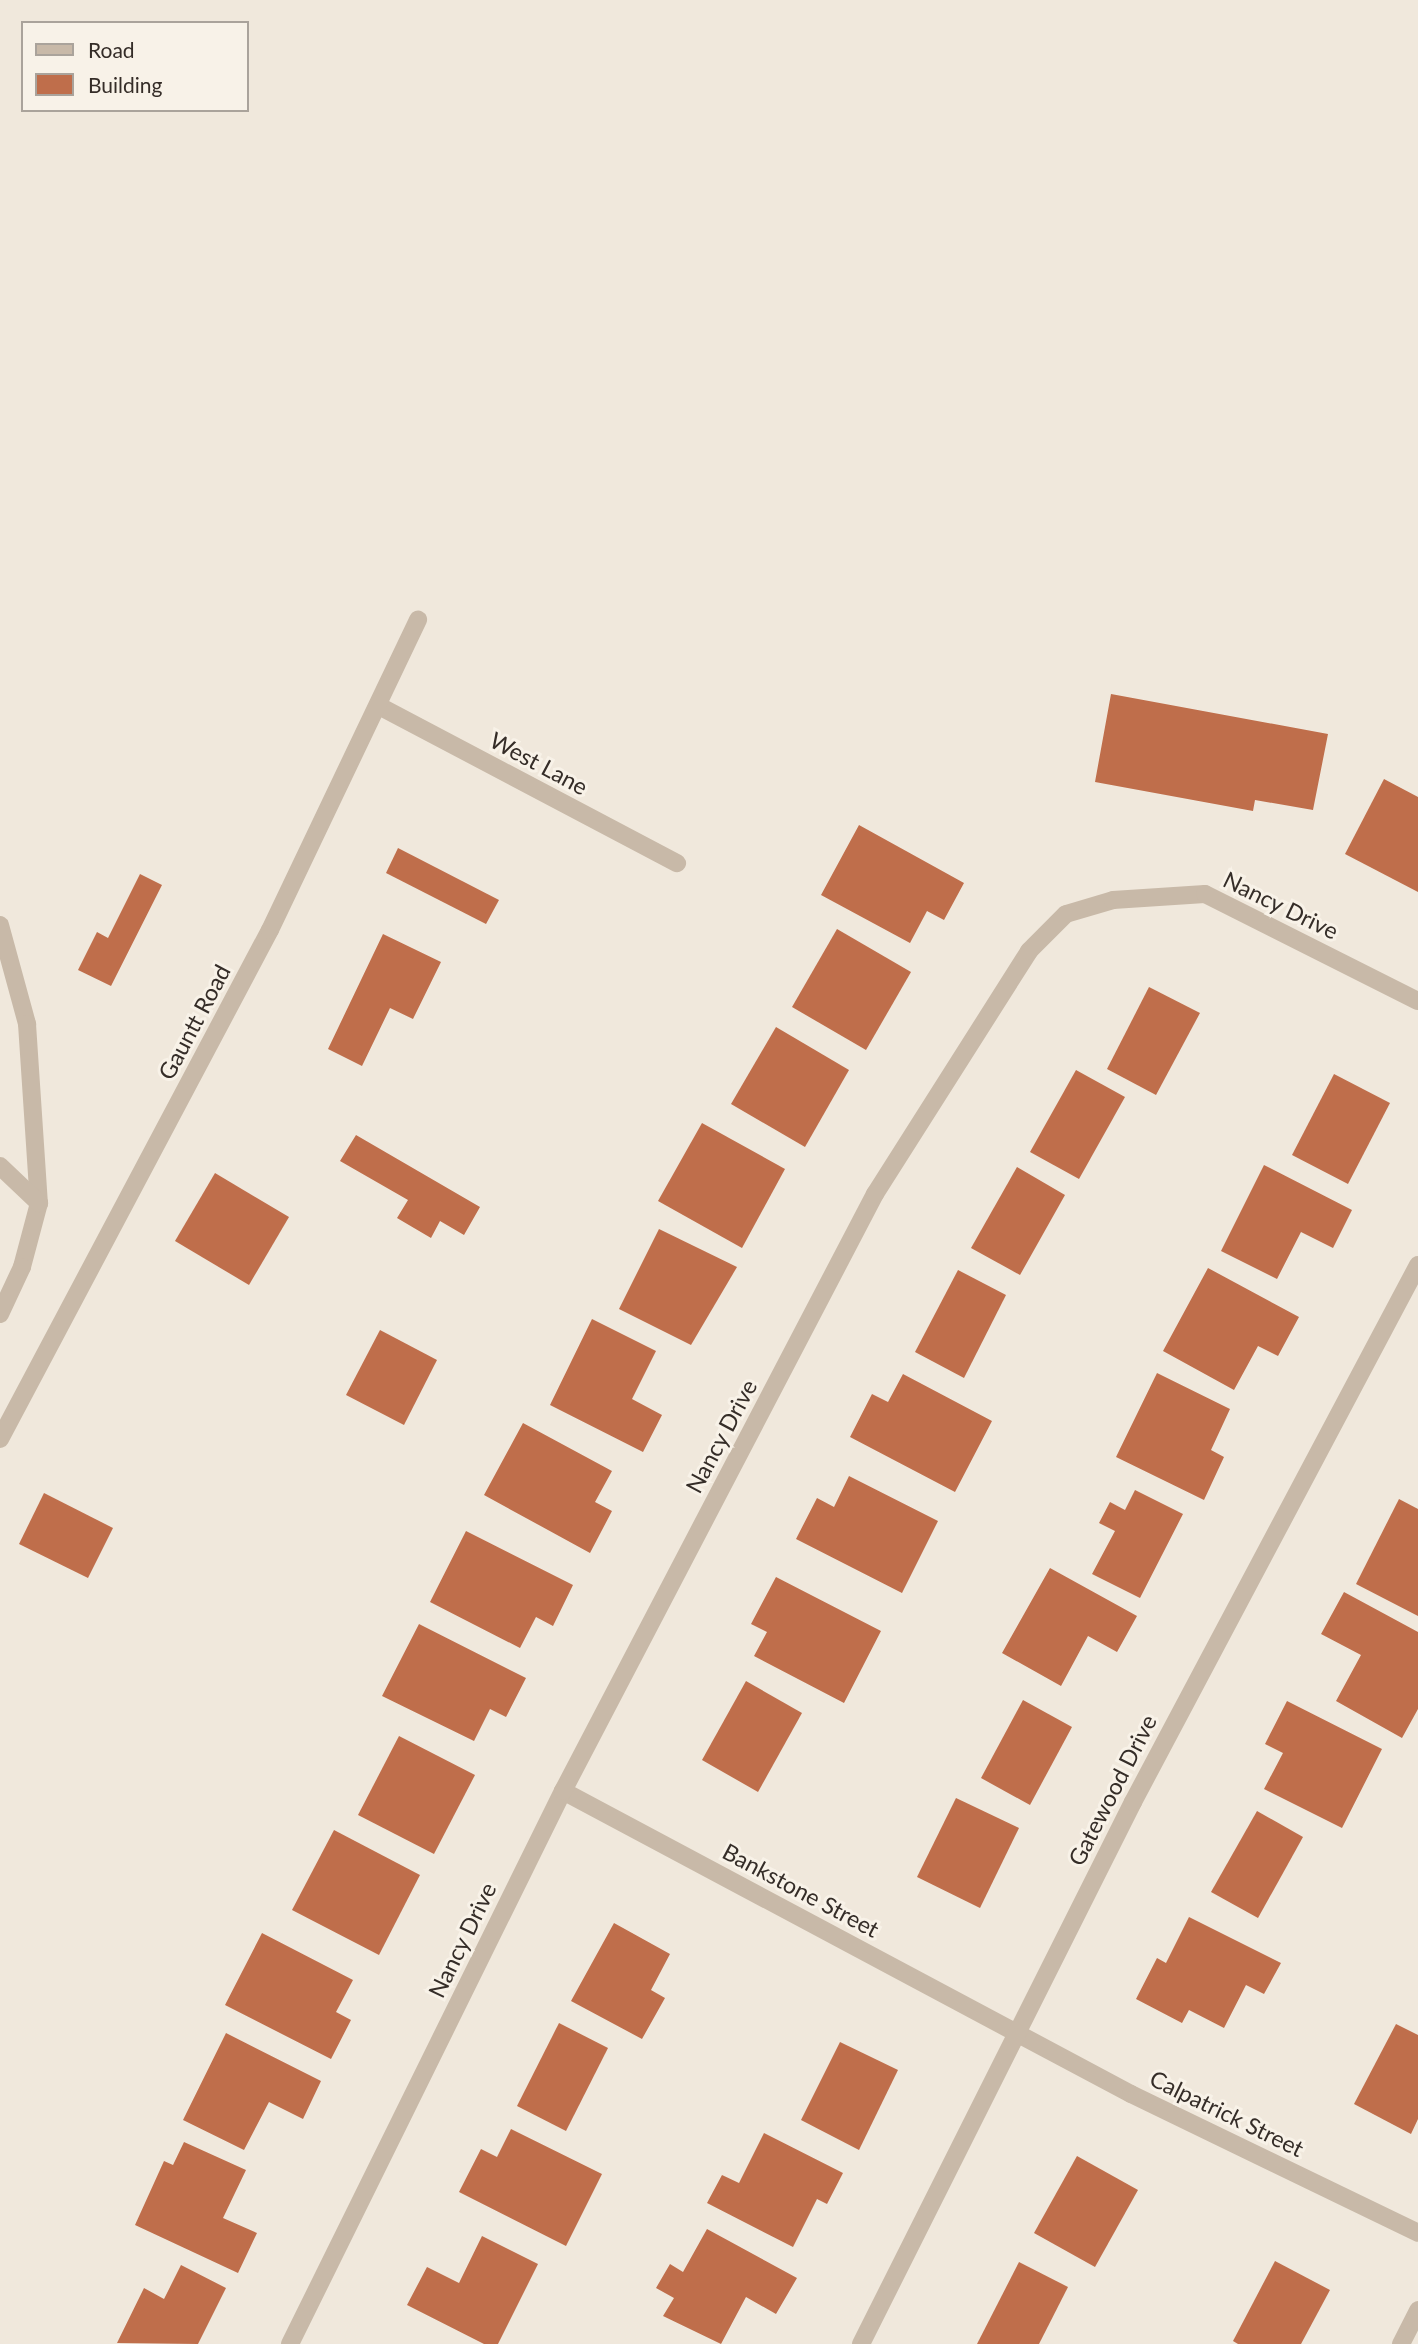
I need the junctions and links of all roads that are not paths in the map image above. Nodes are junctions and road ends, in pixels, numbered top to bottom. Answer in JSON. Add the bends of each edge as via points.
{"nodes":[{"id":1,"x":418,"y":620,"type":"dead end"},
{"id":2,"x":379,"y":706,"type":"junction"},
{"id":3,"x":677,"y":863,"type":"dead end"},
{"id":4,"x":0,"y":925,"type":"edge"},
{"id":5,"x":1418,"y":1001,"type":"edge"},
{"id":6,"x":0,"y":1166,"type":"edge"},
{"id":7,"x":39,"y":1203,"type":"junction"},
{"id":8,"x":1418,"y":1265,"type":"edge"},
{"id":9,"x":0,"y":1314,"type":"edge"},
{"id":10,"x":0,"y":1439,"type":"edge"},
{"id":11,"x":563,"y":1791,"type":"junction"},
{"id":12,"x":1017,"y":2033,"type":"junction"},
{"id":13,"x":1418,"y":2233,"type":"edge"},
{"id":14,"x":1418,"y":2310,"type":"edge"},
{"id":15,"x":290,"y":2344,"type":"edge"},
{"id":16,"x":861,"y":2344,"type":"edge"},
{"id":17,"x":1402,"y":2344,"type":"edge"}],
"edges":[{"from":1,"to":2,"type":"street","name":"Gauntt Road"},
{"from":2,"to":3,"type":"street","name":"West Lane"},
{"from":2,"to":10,"type":"street","name":"Gauntt Road","via":[[270,930]]},
{"from":4,"to":7,"type":"street","via":[[27,1024]]},
{"from":5,"to":11,"type":"street","name":"Nancy Drive","via":[[1205,894],[1113,900],[1066,914],[1029,951],[875,1194]]},
{"from":6,"to":7,"type":"street"},
{"from":7,"to":9,"type":"street","via":[[22,1267]]},
{"from":8,"to":12,"type":"street","name":"Gatewood Drive"},
{"from":11,"to":12,"type":"street","name":"Bankstone Street"},
{"from":11,"to":15,"type":"street","name":"Nancy Drive"},
{"from":12,"to":13,"type":"street","name":"Calpatrick Street"},
{"from":12,"to":16,"type":"street","name":"Gatewood Drive"},
{"from":14,"to":17,"type":"street"}]}
